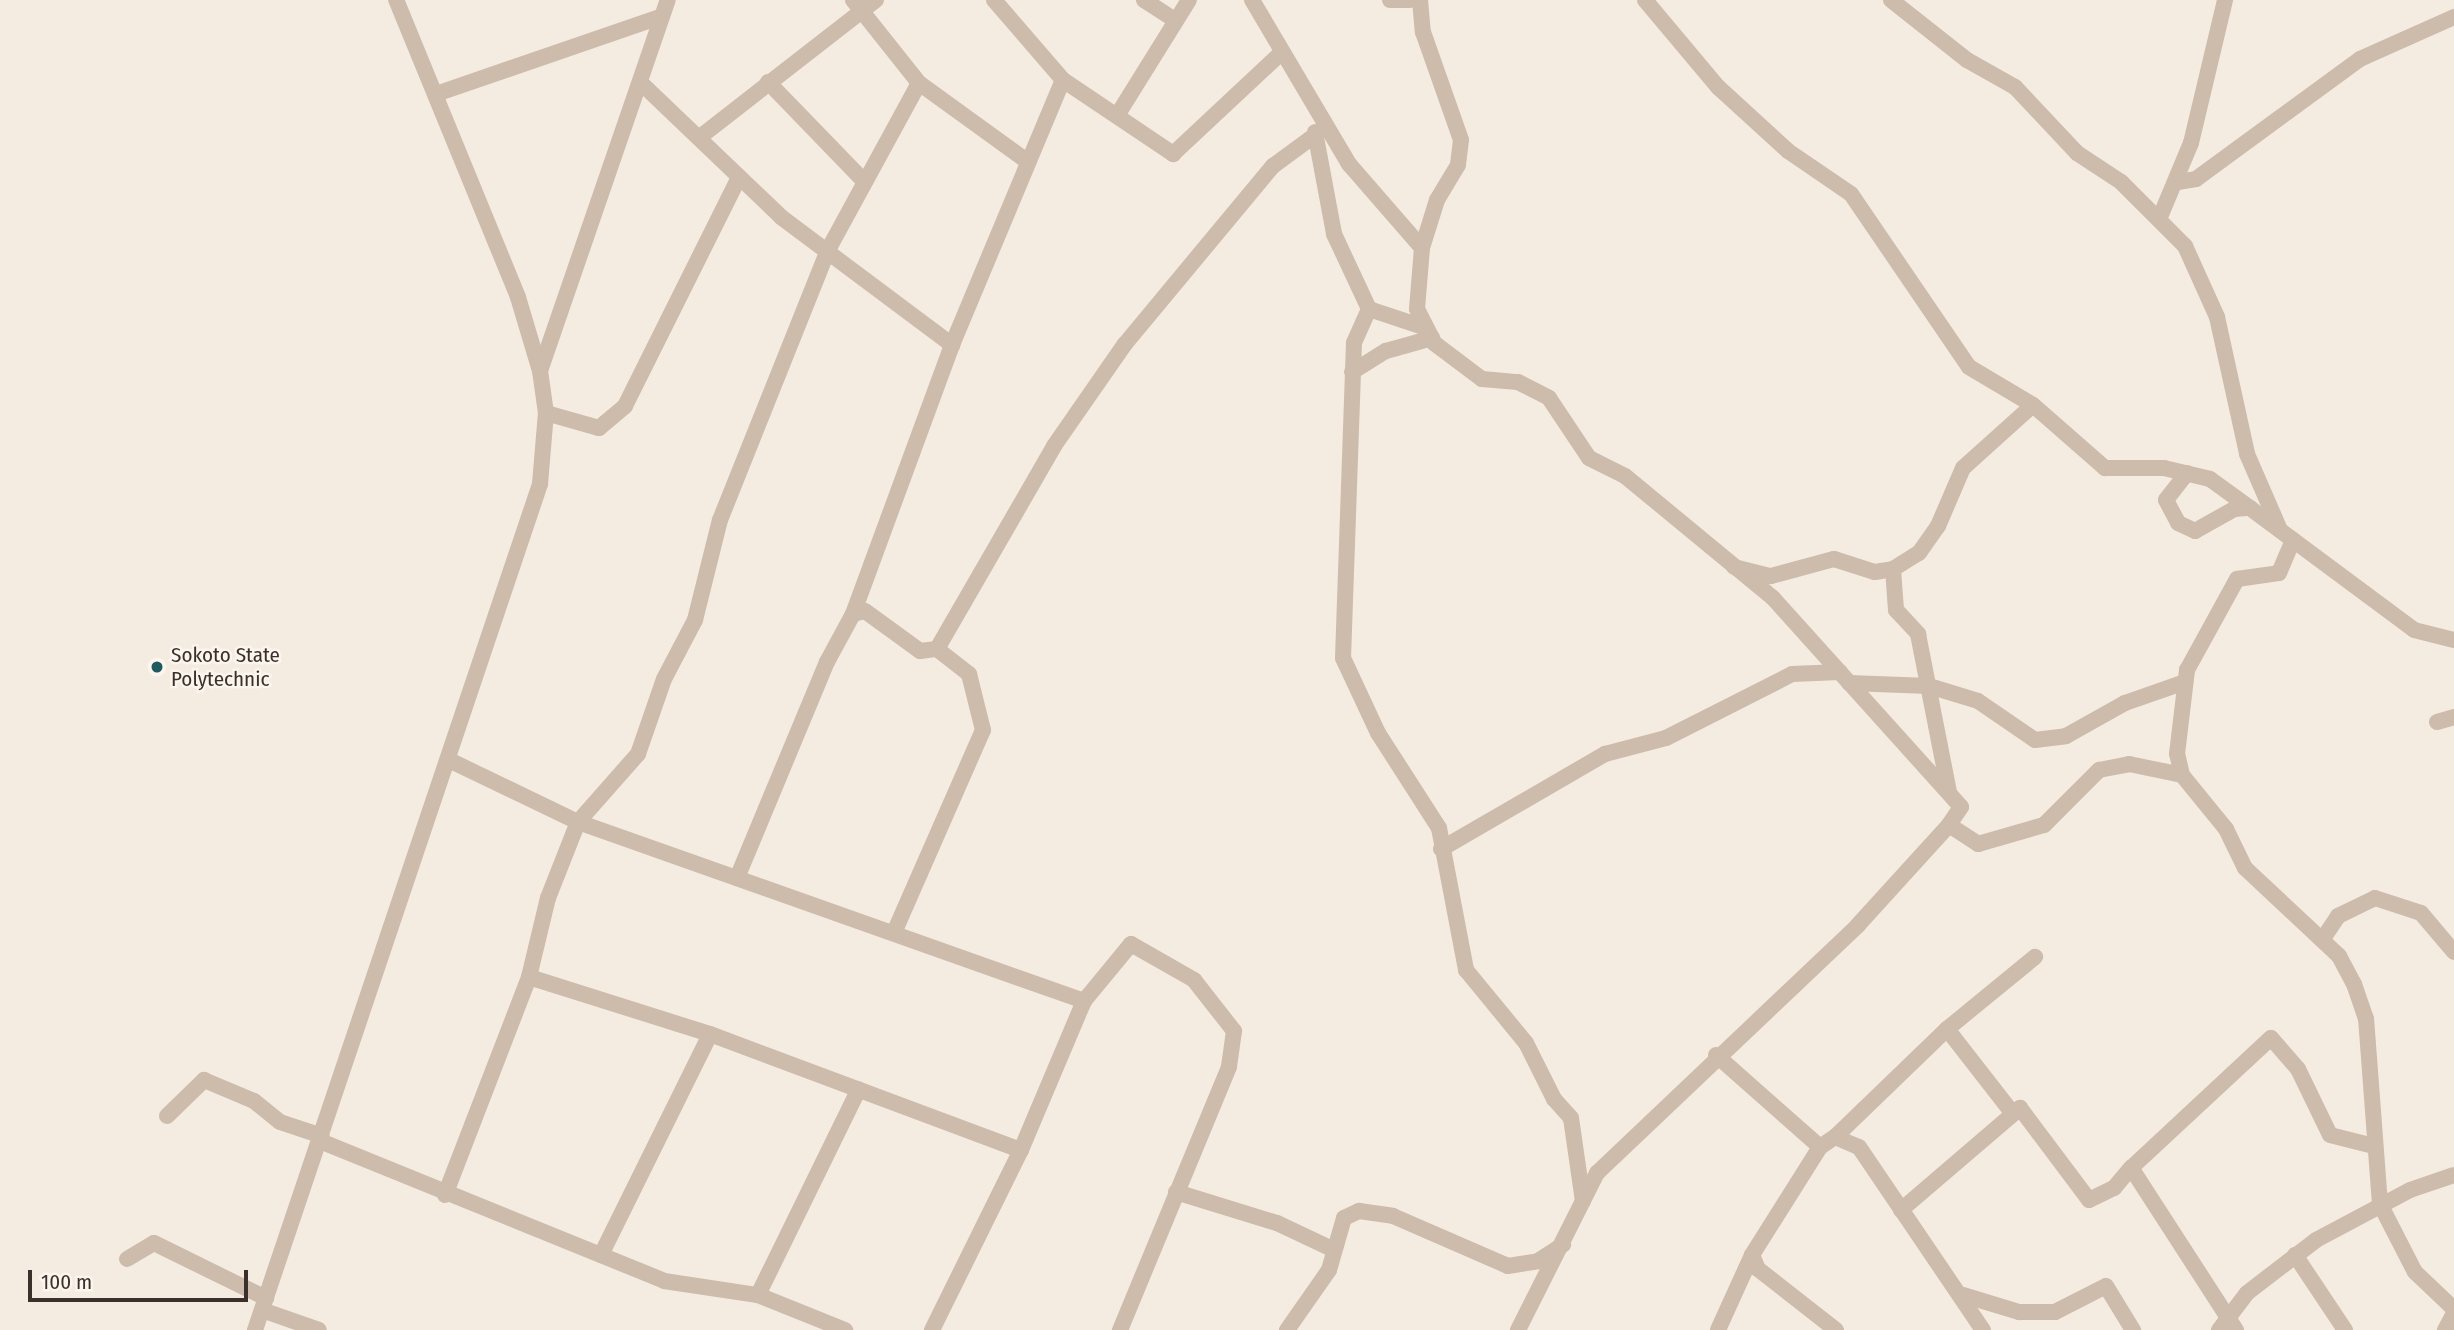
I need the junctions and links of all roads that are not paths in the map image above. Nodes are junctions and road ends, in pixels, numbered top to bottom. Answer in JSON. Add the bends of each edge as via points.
{"nodes":[{"id":1,"x":414,"y":0,"type":"edge"},
{"id":2,"x":876,"y":0,"type":"edge"},
{"id":3,"x":994,"y":0,"type":"edge"},
{"id":4,"x":1144,"y":0,"type":"edge"},
{"id":5,"x":1189,"y":0,"type":"edge"},
{"id":6,"x":1252,"y":0,"type":"edge"},
{"id":7,"x":1391,"y":0,"type":"edge"},
{"id":8,"x":1410,"y":0,"type":"edge"},
{"id":9,"x":1420,"y":0,"type":"edge"},
{"id":10,"x":1646,"y":0,"type":"edge"},
{"id":11,"x":1891,"y":0,"type":"edge"},
{"id":12,"x":2225,"y":0,"type":"edge"},
{"id":13,"x":397,"y":3,"type":"edge"},
{"id":14,"x":857,"y":6,"type":"edge"},
{"id":15,"x":665,"y":8,"type":"edge"},
{"id":16,"x":2454,"y":17,"type":"edge"},
{"id":17,"x":1175,"y":20,"type":"junction"},
{"id":18,"x":1281,"y":53,"type":"junction"},
{"id":19,"x":1063,"y":79,"type":"junction"},
{"id":20,"x":768,"y":82,"type":"junction"},
{"id":21,"x":641,"y":83,"type":"junction"},
{"id":22,"x":919,"y":83,"type":"junction"},
{"id":23,"x":436,"y":94,"type":"junction"},
{"id":24,"x":1118,"y":114,"type":"junction"},
{"id":25,"x":1321,"y":129,"type":"junction"},
{"id":26,"x":700,"y":137,"type":"junction"},
{"id":27,"x":1028,"y":162,"type":"junction"},
{"id":28,"x":739,"y":177,"type":"junction"},
{"id":29,"x":865,"y":182,"type":"junction"},
{"id":30,"x":2178,"y":182,"type":"junction"},
{"id":31,"x":2160,"y":217,"type":"junction"},
{"id":32,"x":1422,"y":248,"type":"junction"},
{"id":33,"x":828,"y":250,"type":"junction"},
{"id":34,"x":1369,"y":309,"type":"junction"},
{"id":35,"x":1429,"y":333,"type":"junction"},
{"id":36,"x":952,"y":345,"type":"junction"},
{"id":37,"x":540,"y":371,"type":"junction"},
{"id":38,"x":1352,"y":372,"type":"junction"},
{"id":39,"x":2033,"y":405,"type":"junction"},
{"id":40,"x":546,"y":413,"type":"junction"},
{"id":41,"x":2187,"y":473,"type":"junction"},
{"id":42,"x":2250,"y":508,"type":"junction"},
{"id":43,"x":2287,"y":535,"type":"junction"},
{"id":44,"x":1728,"y":566,"type":"junction"},
{"id":45,"x":1893,"y":569,"type":"junction"},
{"id":46,"x":853,"y":614,"type":"junction"},
{"id":47,"x":2454,"y":640,"type":"edge"},
{"id":48,"x":937,"y":649,"type":"junction"},
{"id":49,"x":1845,"y":678,"type":"junction"},
{"id":50,"x":2185,"y":682,"type":"junction"},
{"id":51,"x":1929,"y":686,"type":"junction"},
{"id":52,"x":2454,"y":717,"type":"edge"},
{"id":53,"x":2437,"y":722,"type":"dead end"},
{"id":54,"x":451,"y":761,"type":"junction"},
{"id":55,"x":2182,"y":775,"type":"junction"},
{"id":56,"x":1950,"y":794,"type":"junction"},
{"id":57,"x":578,"y":822,"type":"junction"},
{"id":58,"x":1949,"y":825,"type":"junction"},
{"id":59,"x":1441,"y":849,"type":"junction"},
{"id":60,"x":737,"y":878,"type":"junction"},
{"id":61,"x":895,"y":930,"type":"junction"},
{"id":62,"x":2322,"y":940,"type":"junction"},
{"id":63,"x":2454,"y":952,"type":"edge"},
{"id":64,"x":2035,"y":957,"type":"dead end"},
{"id":65,"x":529,"y":977,"type":"junction"},
{"id":66,"x":1084,"y":1001,"type":"junction"},
{"id":67,"x":1947,"y":1029,"type":"junction"},
{"id":68,"x":710,"y":1034,"type":"junction"},
{"id":69,"x":1716,"y":1055,"type":"junction"},
{"id":70,"x":859,"y":1089,"type":"junction"},
{"id":71,"x":2010,"y":1110,"type":"junction"},
{"id":72,"x":167,"y":1116,"type":"dead end"},
{"id":73,"x":1835,"y":1137,"type":"junction"},
{"id":74,"x":321,"y":1139,"type":"junction"},
{"id":75,"x":2372,"y":1146,"type":"junction"},
{"id":76,"x":1820,"y":1147,"type":"junction"},
{"id":77,"x":1021,"y":1150,"type":"junction"},
{"id":78,"x":2131,"y":1168,"type":"junction"},
{"id":79,"x":2454,"y":1175,"type":"edge"},
{"id":80,"x":1176,"y":1192,"type":"junction"},
{"id":81,"x":445,"y":1195,"type":"junction"},
{"id":82,"x":1583,"y":1201,"type":"junction"},
{"id":83,"x":2381,"y":1204,"type":"junction"},
{"id":84,"x":1901,"y":1210,"type":"junction"},
{"id":85,"x":1565,"y":1244,"type":"junction"},
{"id":86,"x":1332,"y":1249,"type":"junction"},
{"id":87,"x":601,"y":1255,"type":"junction"},
{"id":88,"x":1752,"y":1255,"type":"junction"},
{"id":89,"x":2295,"y":1255,"type":"junction"},
{"id":90,"x":127,"y":1259,"type":"dead end"},
{"id":91,"x":1962,"y":1294,"type":"junction"},
{"id":92,"x":758,"y":1295,"type":"junction"},
{"id":93,"x":264,"y":1304,"type":"junction"},
{"id":94,"x":2454,"y":1311,"type":"edge"},
{"id":95,"x":2228,"y":1327,"type":"edge"},
{"id":96,"x":255,"y":1330,"type":"edge"},
{"id":97,"x":319,"y":1330,"type":"edge"},
{"id":98,"x":845,"y":1330,"type":"edge"},
{"id":99,"x":932,"y":1330,"type":"edge"},
{"id":100,"x":1120,"y":1330,"type":"edge"},
{"id":101,"x":1287,"y":1330,"type":"edge"},
{"id":102,"x":1518,"y":1330,"type":"edge"},
{"id":103,"x":1718,"y":1330,"type":"edge"},
{"id":104,"x":1836,"y":1330,"type":"edge"},
{"id":105,"x":1983,"y":1330,"type":"edge"},
{"id":106,"x":2133,"y":1330,"type":"edge"},
{"id":107,"x":2345,"y":1330,"type":"edge"},
{"id":108,"x":2445,"y":1330,"type":"edge"}],
"edges":[{"from":1,"to":13,"type":"street"},
{"from":2,"to":14,"type":"street"},
{"from":3,"to":19,"type":"street"},
{"from":4,"to":17,"type":"street"},
{"from":5,"to":17,"type":"street"},
{"from":6,"to":18,"type":"street"},
{"from":7,"to":8,"type":"street"},
{"from":9,"to":32,"type":"street","via":[[1423,32],[1461,140],[1458,165]]},
{"from":10,"to":39,"type":"street","via":[[1718,86],[1787,151],[1850,194],[1969,367]]},
{"from":11,"to":31,"type":"street","via":[[1967,60],[2015,87],[2077,153]]},
{"from":12,"to":30,"type":"street"},
{"from":13,"to":23,"type":"street"},
{"from":14,"to":20,"type":"street"},
{"from":14,"to":22,"type":"street"},
{"from":15,"to":21,"type":"street"},
{"from":15,"to":23,"type":"street"},
{"from":16,"to":30,"type":"street","via":[[2360,59],[2196,179]]},
{"from":17,"to":24,"type":"street"},
{"from":18,"to":24,"type":"street","via":[[1178,153]]},
{"from":18,"to":25,"type":"street"},
{"from":19,"to":24,"type":"street"},
{"from":19,"to":27,"type":"street"},
{"from":20,"to":26,"type":"street"},
{"from":20,"to":29,"type":"street"},
{"from":21,"to":26,"type":"street"},
{"from":21,"to":37,"type":"street"},
{"from":22,"to":27,"type":"street"},
{"from":22,"to":29,"type":"street"},
{"from":23,"to":37,"type":"street"},
{"from":25,"to":32,"type":"street"},
{"from":25,"to":34,"type":"street","via":[[1334,234]]},
{"from":25,"to":48,"type":"street","via":[[1273,166],[1212,232],[1125,344],[1054,446]]},
{"from":26,"to":28,"type":"street"},
{"from":27,"to":36,"type":"street"},
{"from":28,"to":33,"type":"street"},
{"from":28,"to":40,"type":"street","via":[[625,406],[599,428]]},
{"from":29,"to":33,"type":"street"},
{"from":30,"to":31,"type":"street"},
{"from":31,"to":43,"type":"street","via":[[2185,246],[2217,317],[2247,454]]},
{"from":32,"to":35,"type":"street","via":[[1417,309]]},
{"from":33,"to":36,"type":"street"},
{"from":33,"to":57,"type":"street","via":[[720,520],[695,620],[664,679],[643,742]]},
{"from":34,"to":35,"type":"street"},
{"from":34,"to":38,"type":"street","via":[[1354,344]]},
{"from":35,"to":38,"type":"street"},
{"from":35,"to":44,"type":"street","via":[[1482,379],[1518,382],[1549,398],[1588,458],[1625,476]]},
{"from":36,"to":46,"type":"street"},
{"from":37,"to":40,"type":"street"},
{"from":38,"to":59,"type":"street","via":[[1343,658],[1378,733],[1439,828]]},
{"from":39,"to":41,"type":"street","via":[[2105,468]]},
{"from":39,"to":45,"type":"street","via":[[1963,468],[1938,526],[1919,553]]},
{"from":40,"to":54,"type":"street","via":[[540,484],[524,546]]},
{"from":41,"to":42,"type":"street","via":[[2210,479]]},
{"from":41,"to":42,"type":"street","via":[[2166,500],[2178,523],[2194,531],[2234,509]]},
{"from":42,"to":43,"type":"street"},
{"from":43,"to":47,"type":"street","via":[[2414,630]]},
{"from":43,"to":50,"type":"street","via":[[2279,573],[2237,579]]},
{"from":44,"to":45,"type":"street","via":[[1771,576],[1834,559],[1875,572]]},
{"from":44,"to":49,"type":"street","via":[[1773,598]]},
{"from":45,"to":51,"type":"street","via":[[1896,610],[1918,634]]},
{"from":46,"to":48,"type":"street","via":[[877,616],[920,651]]},
{"from":46,"to":60,"type":"street","via":[[827,662]]},
{"from":48,"to":61,"type":"street","via":[[969,674],[984,730]]},
{"from":49,"to":51,"type":"street"},
{"from":49,"to":56,"type":"street"},
{"from":49,"to":59,"type":"street","via":[[1792,674],[1666,738],[1605,754]]},
{"from":50,"to":51,"type":"street","via":[[2125,703],[2066,736],[2035,740],[1978,701]]},
{"from":50,"to":55,"type":"street","via":[[2177,754]]},
{"from":51,"to":56,"type":"street"},
{"from":52,"to":53,"type":"street"},
{"from":54,"to":57,"type":"street"},
{"from":54,"to":74,"type":"street"},
{"from":55,"to":58,"type":"street","via":[[2129,764],[2099,770],[2044,825],[2004,833],[1990,843],[1978,844]]},
{"from":55,"to":62,"type":"street","via":[[2226,828],[2245,868]]},
{"from":56,"to":58,"type":"street","via":[[1961,807]]},
{"from":57,"to":60,"type":"street"},
{"from":57,"to":65,"type":"street","via":[[548,898]]},
{"from":58,"to":69,"type":"street","via":[[1858,925]]},
{"from":59,"to":82,"type":"street","via":[[1466,970],[1526,1043],[1554,1099],[1571,1118]]},
{"from":60,"to":61,"type":"street"},
{"from":61,"to":66,"type":"street"},
{"from":62,"to":63,"type":"street","via":[[2338,916],[2375,898],[2421,914]]},
{"from":62,"to":75,"type":"street","via":[[2339,956],[2366,1018]]},
{"from":64,"to":67,"type":"street"},
{"from":65,"to":68,"type":"street"},
{"from":65,"to":81,"type":"street"},
{"from":66,"to":77,"type":"street"},
{"from":66,"to":80,"type":"street","via":[[1131,944],[1194,980],[1234,1031],[1214,1114]]},
{"from":67,"to":71,"type":"street"},
{"from":67,"to":73,"type":"street"},
{"from":68,"to":70,"type":"street"},
{"from":68,"to":87,"type":"street"},
{"from":69,"to":76,"type":"street"},
{"from":69,"to":82,"type":"street","via":[[1597,1173]]},
{"from":70,"to":77,"type":"street"},
{"from":70,"to":92,"type":"street"},
{"from":71,"to":78,"type":"street","via":[[2029,1112],[2089,1200],[2114,1188]]},
{"from":71,"to":84,"type":"street"},
{"from":72,"to":74,"type":"street","via":[[204,1080],[254,1101],[280,1122]]},
{"from":73,"to":76,"type":"street"},
{"from":73,"to":84,"type":"street","via":[[1858,1147]]},
{"from":74,"to":81,"type":"street"},
{"from":74,"to":93,"type":"street"},
{"from":75,"to":78,"type":"street","via":[[2330,1135],[2298,1069],[2271,1038]]},
{"from":75,"to":83,"type":"street"},
{"from":76,"to":88,"type":"street"},
{"from":77,"to":99,"type":"street"},
{"from":78,"to":95,"type":"street"},
{"from":79,"to":83,"type":"street"},
{"from":80,"to":86,"type":"street","via":[[1277,1223]]},
{"from":80,"to":100,"type":"street"},
{"from":81,"to":87,"type":"street"},
{"from":82,"to":85,"type":"street"},
{"from":83,"to":89,"type":"street"},
{"from":83,"to":94,"type":"street","via":[[2415,1272]]},
{"from":84,"to":91,"type":"street"},
{"from":85,"to":86,"type":"street","via":[[1538,1261],[1508,1266],[1367,1209],[1344,1218]]},
{"from":85,"to":102,"type":"street"},
{"from":86,"to":101,"type":"street","via":[[1329,1270]]},
{"from":87,"to":92,"type":"street","via":[[664,1281]]},
{"from":88,"to":103,"type":"street"},
{"from":88,"to":104,"type":"street","via":[[1758,1269],[1812,1305]]},
{"from":89,"to":95,"type":"street","via":[[2233,1307]]},
{"from":89,"to":107,"type":"street"},
{"from":90,"to":93,"type":"street","via":[[154,1243]]},
{"from":91,"to":105,"type":"street"},
{"from":91,"to":106,"type":"street","via":[[2018,1312],[2055,1312],[2106,1286]]},
{"from":92,"to":98,"type":"street"},
{"from":93,"to":96,"type":"street"},
{"from":93,"to":97,"type":"street"},
{"from":94,"to":108,"type":"street"}]}
